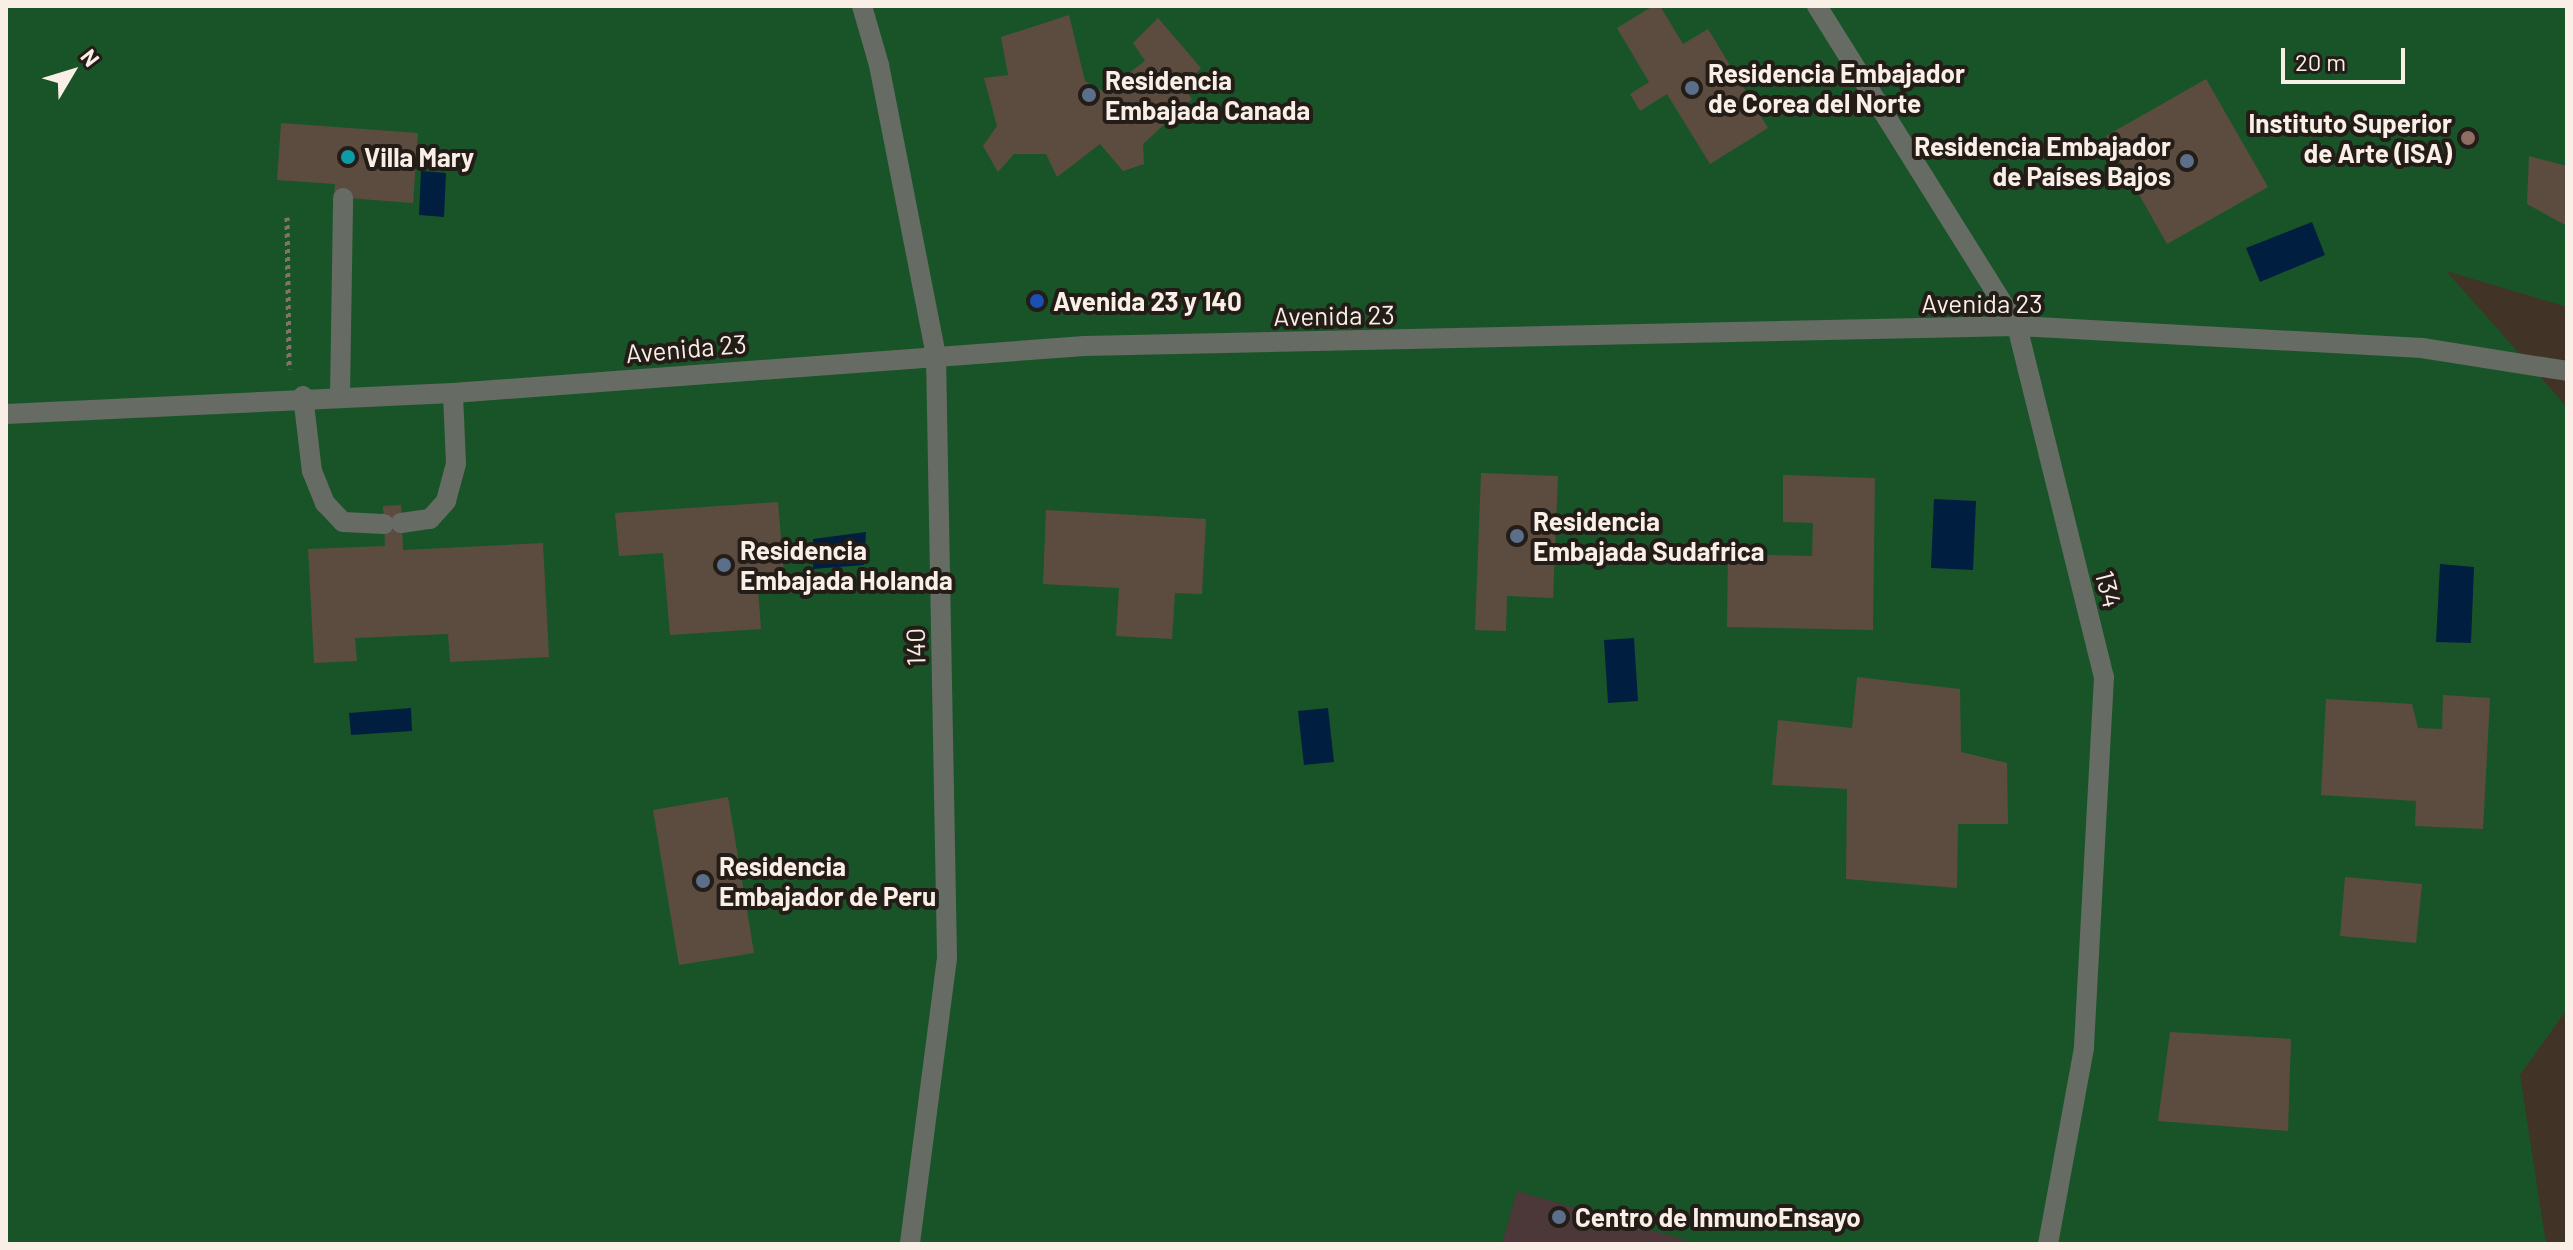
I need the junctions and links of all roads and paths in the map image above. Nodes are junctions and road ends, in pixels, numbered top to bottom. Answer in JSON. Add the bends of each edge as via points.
{"nodes":[{"id":1,"x":862,"y":6,"type":"edge"},
{"id":2,"x":1817,"y":6,"type":"edge"},
{"id":3,"x":343,"y":198,"type":"dead end"},
{"id":4,"x":287,"y":217,"type":"dead end"},
{"id":5,"x":2017,"y":326,"type":"junction"},
{"id":6,"x":936,"y":356,"type":"junction"},
{"id":7,"x":2567,"y":371,"type":"edge"},
{"id":8,"x":453,"y":393,"type":"junction"},
{"id":9,"x":340,"y":396,"type":"junction"},
{"id":10,"x":296,"y":397,"type":"junction"},
{"id":11,"x":6,"y":414,"type":"edge"},
{"id":12,"x":910,"y":1244,"type":"edge"},
{"id":13,"x":2048,"y":1244,"type":"edge"}],
"edges":[{"from":1,"to":6,"type":"street","name":"140","via":[[879,65]]},
{"from":2,"to":5,"type":"street","name":"134"},
{"from":3,"to":9,"type":"street"},
{"from":4,"to":10,"type":"path"},
{"from":5,"to":6,"type":"street","name":"Avenida 23","via":[[1084,346]]},
{"from":5,"to":7,"type":"street","name":"Avenida 23","via":[[2422,348]]},
{"from":5,"to":13,"type":"street","name":"134","via":[[2104,677],[2084,1048]]},
{"from":6,"to":8,"type":"street","name":"Avenida 23"},
{"from":6,"to":12,"type":"street","name":"140","via":[[947,958]]},
{"from":8,"to":9,"type":"street","name":"Avenida 23"},
{"from":8,"to":10,"type":"street","via":[[456,463],[446,501],[430,519],[393,523],[343,522],[325,503],[312,471]]},
{"from":9,"to":10,"type":"street","name":"Avenida 23"},
{"from":10,"to":11,"type":"street","name":"Avenida 23"}]}
